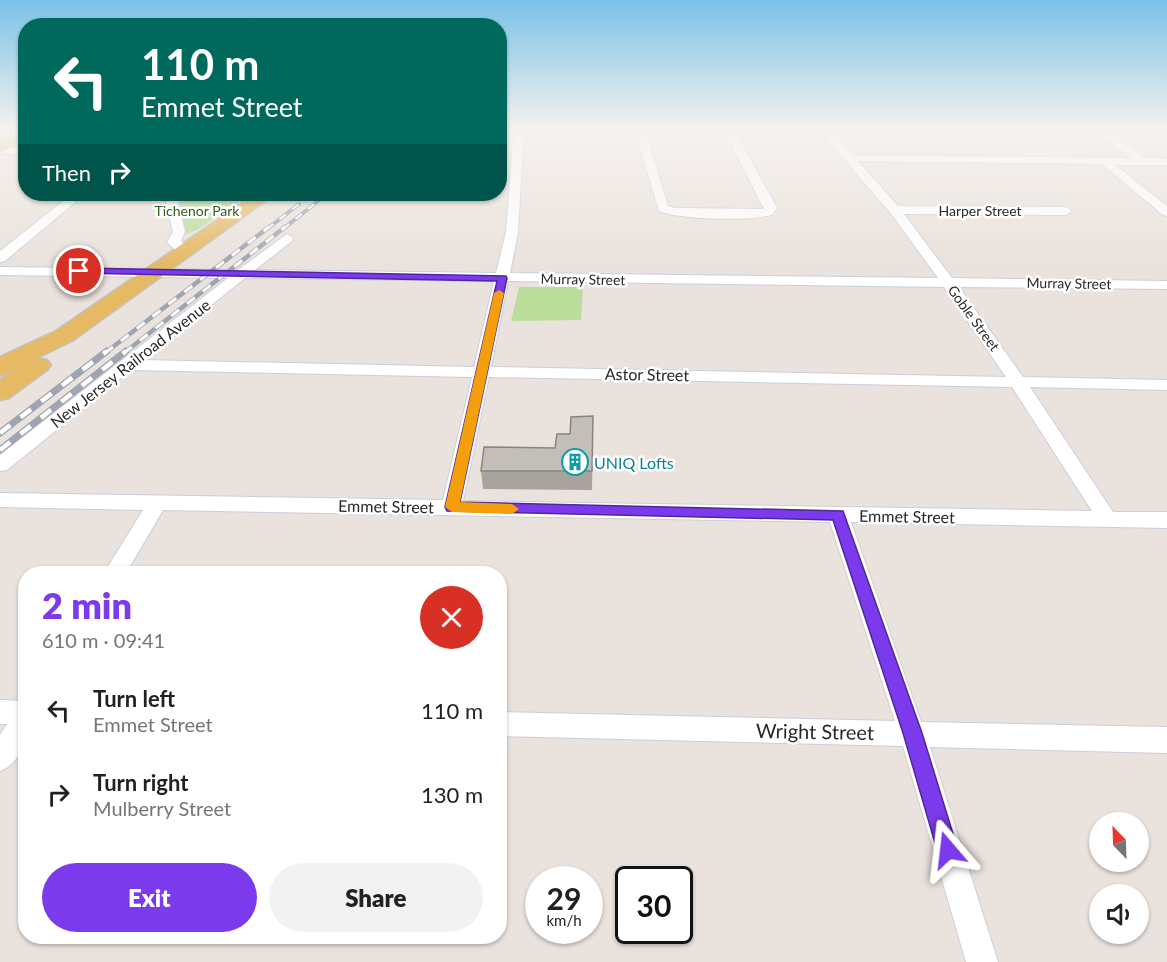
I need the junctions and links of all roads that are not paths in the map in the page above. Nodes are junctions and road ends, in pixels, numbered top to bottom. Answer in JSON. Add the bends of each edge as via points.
{"nodes":[{"id":1,"x":516,"y":175,"type":"edge"},
{"id":2,"x":653,"y":175,"type":"edge"},
{"id":3,"x":753,"y":175,"type":"edge"},
{"id":4,"x":864,"y":175,"type":"edge"},
{"id":5,"x":1121,"y":175,"type":"edge"},
{"id":6,"x":70,"y":201,"type":"edge"},
{"id":7,"x":171,"y":201,"type":"edge"},
{"id":8,"x":256,"y":201,"type":"edge"},
{"id":9,"x":894,"y":210,"type":"junction"},
{"id":10,"x":1066,"y":211,"type":"dead end"},
{"id":11,"x":1167,"y":212,"type":"edge"},
{"id":12,"x":287,"y":238,"type":"dead end"},
{"id":13,"x":184,"y":251,"type":"junction"},
{"id":14,"x":0,"y":258,"type":"edge"},
{"id":15,"x":0,"y":271,"type":"edge"},
{"id":16,"x":156,"y":271,"type":"junction"},
{"id":17,"x":241,"y":275,"type":"junction"},
{"id":18,"x":502,"y":278,"type":"junction"},
{"id":19,"x":948,"y":282,"type":"junction"},
{"id":20,"x":1167,"y":285,"type":"edge"},
{"id":21,"x":64,"y":336,"type":"junction"},
{"id":22,"x":126,"y":364,"type":"junction"},
{"id":23,"x":0,"y":368,"type":"edge"},
{"id":24,"x":482,"y":370,"type":"junction"},
{"id":25,"x":1019,"y":382,"type":"junction"},
{"id":26,"x":1167,"y":385,"type":"edge"},
{"id":27,"x":0,"y":392,"type":"edge"},
{"id":28,"x":0,"y":465,"type":"edge"},
{"id":29,"x":0,"y":500,"type":"edge"},
{"id":30,"x":158,"y":502,"type":"junction"},
{"id":31,"x":452,"y":507,"type":"junction"},
{"id":32,"x":838,"y":515,"type":"junction"},
{"id":33,"x":1107,"y":519,"type":"junction"},
{"id":34,"x":1167,"y":520,"type":"edge"},
{"id":35,"x":119,"y":566,"type":"edge"},
{"id":36,"x":0,"y":712,"type":"edge"},
{"id":37,"x":18,"y":713,"type":"edge"},
{"id":38,"x":507,"y":724,"type":"edge"},
{"id":39,"x":18,"y":730,"type":"edge"},
{"id":40,"x":912,"y":733,"type":"junction"},
{"id":41,"x":1167,"y":740,"type":"edge"},
{"id":42,"x":0,"y":758,"type":"edge"},
{"id":43,"x":982,"y":962,"type":"edge"}],
"edges":[{"from":1,"to":18,"type":"street","via":[[512,232]]},
{"from":2,"to":3,"type":"street","via":[[663,208],[674,212],[768,212],[771,208]]},
{"from":4,"to":9,"type":"street","name":"Goble Street"},
{"from":5,"to":11,"type":"street"},
{"from":6,"to":14,"type":"street"},
{"from":7,"to":13,"type":"street","via":[[178,232],[174,242]]},
{"from":8,"to":13,"type":"main road"},
{"from":9,"to":10,"type":"street","name":"Harper Street"},
{"from":9,"to":19,"type":"street","name":"Goble Street"},
{"from":12,"to":17,"type":"street","name":"New Jersey Railroad Avenue"},
{"from":13,"to":16,"type":"main road"},
{"from":15,"to":16,"type":"street","name":"Murray Street"},
{"from":16,"to":17,"type":"street","name":"Murray Street"},
{"from":16,"to":21,"type":"main road"},
{"from":17,"to":18,"type":"street","name":"Murray Street"},
{"from":17,"to":22,"type":"street","name":"New Jersey Railroad Avenue"},
{"from":18,"to":19,"type":"street","name":"Murray Street"},
{"from":18,"to":24,"type":"street"},
{"from":19,"to":20,"type":"street","name":"Murray Street"},
{"from":19,"to":25,"type":"street","name":"Goble Street"},
{"from":21,"to":23,"type":"main road"},
{"from":21,"to":27,"type":"main road","via":[[44,361]]},
{"from":22,"to":24,"type":"street","name":"Astor Street"},
{"from":22,"to":28,"type":"street","name":"New Jersey Railroad Avenue"},
{"from":24,"to":25,"type":"street","name":"Astor Street"},
{"from":24,"to":31,"type":"street"},
{"from":25,"to":26,"type":"street","name":"Astor Street"},
{"from":25,"to":33,"type":"street","name":"Goble Street"},
{"from":29,"to":30,"type":"street","name":"Emmet Street"},
{"from":30,"to":31,"type":"street","name":"Emmet Street"},
{"from":30,"to":35,"type":"street"},
{"from":31,"to":32,"type":"street","name":"Emmet Street"},
{"from":32,"to":33,"type":"street","name":"Emmet Street"},
{"from":32,"to":40,"type":"street"},
{"from":33,"to":34,"type":"street","name":"Emmet Street"},
{"from":36,"to":37,"type":"street"},
{"from":38,"to":40,"type":"street","name":"Wright Street"},
{"from":39,"to":42,"type":"street"},
{"from":40,"to":41,"type":"street","name":"Wright Street"},
{"from":40,"to":43,"type":"street"}]}
